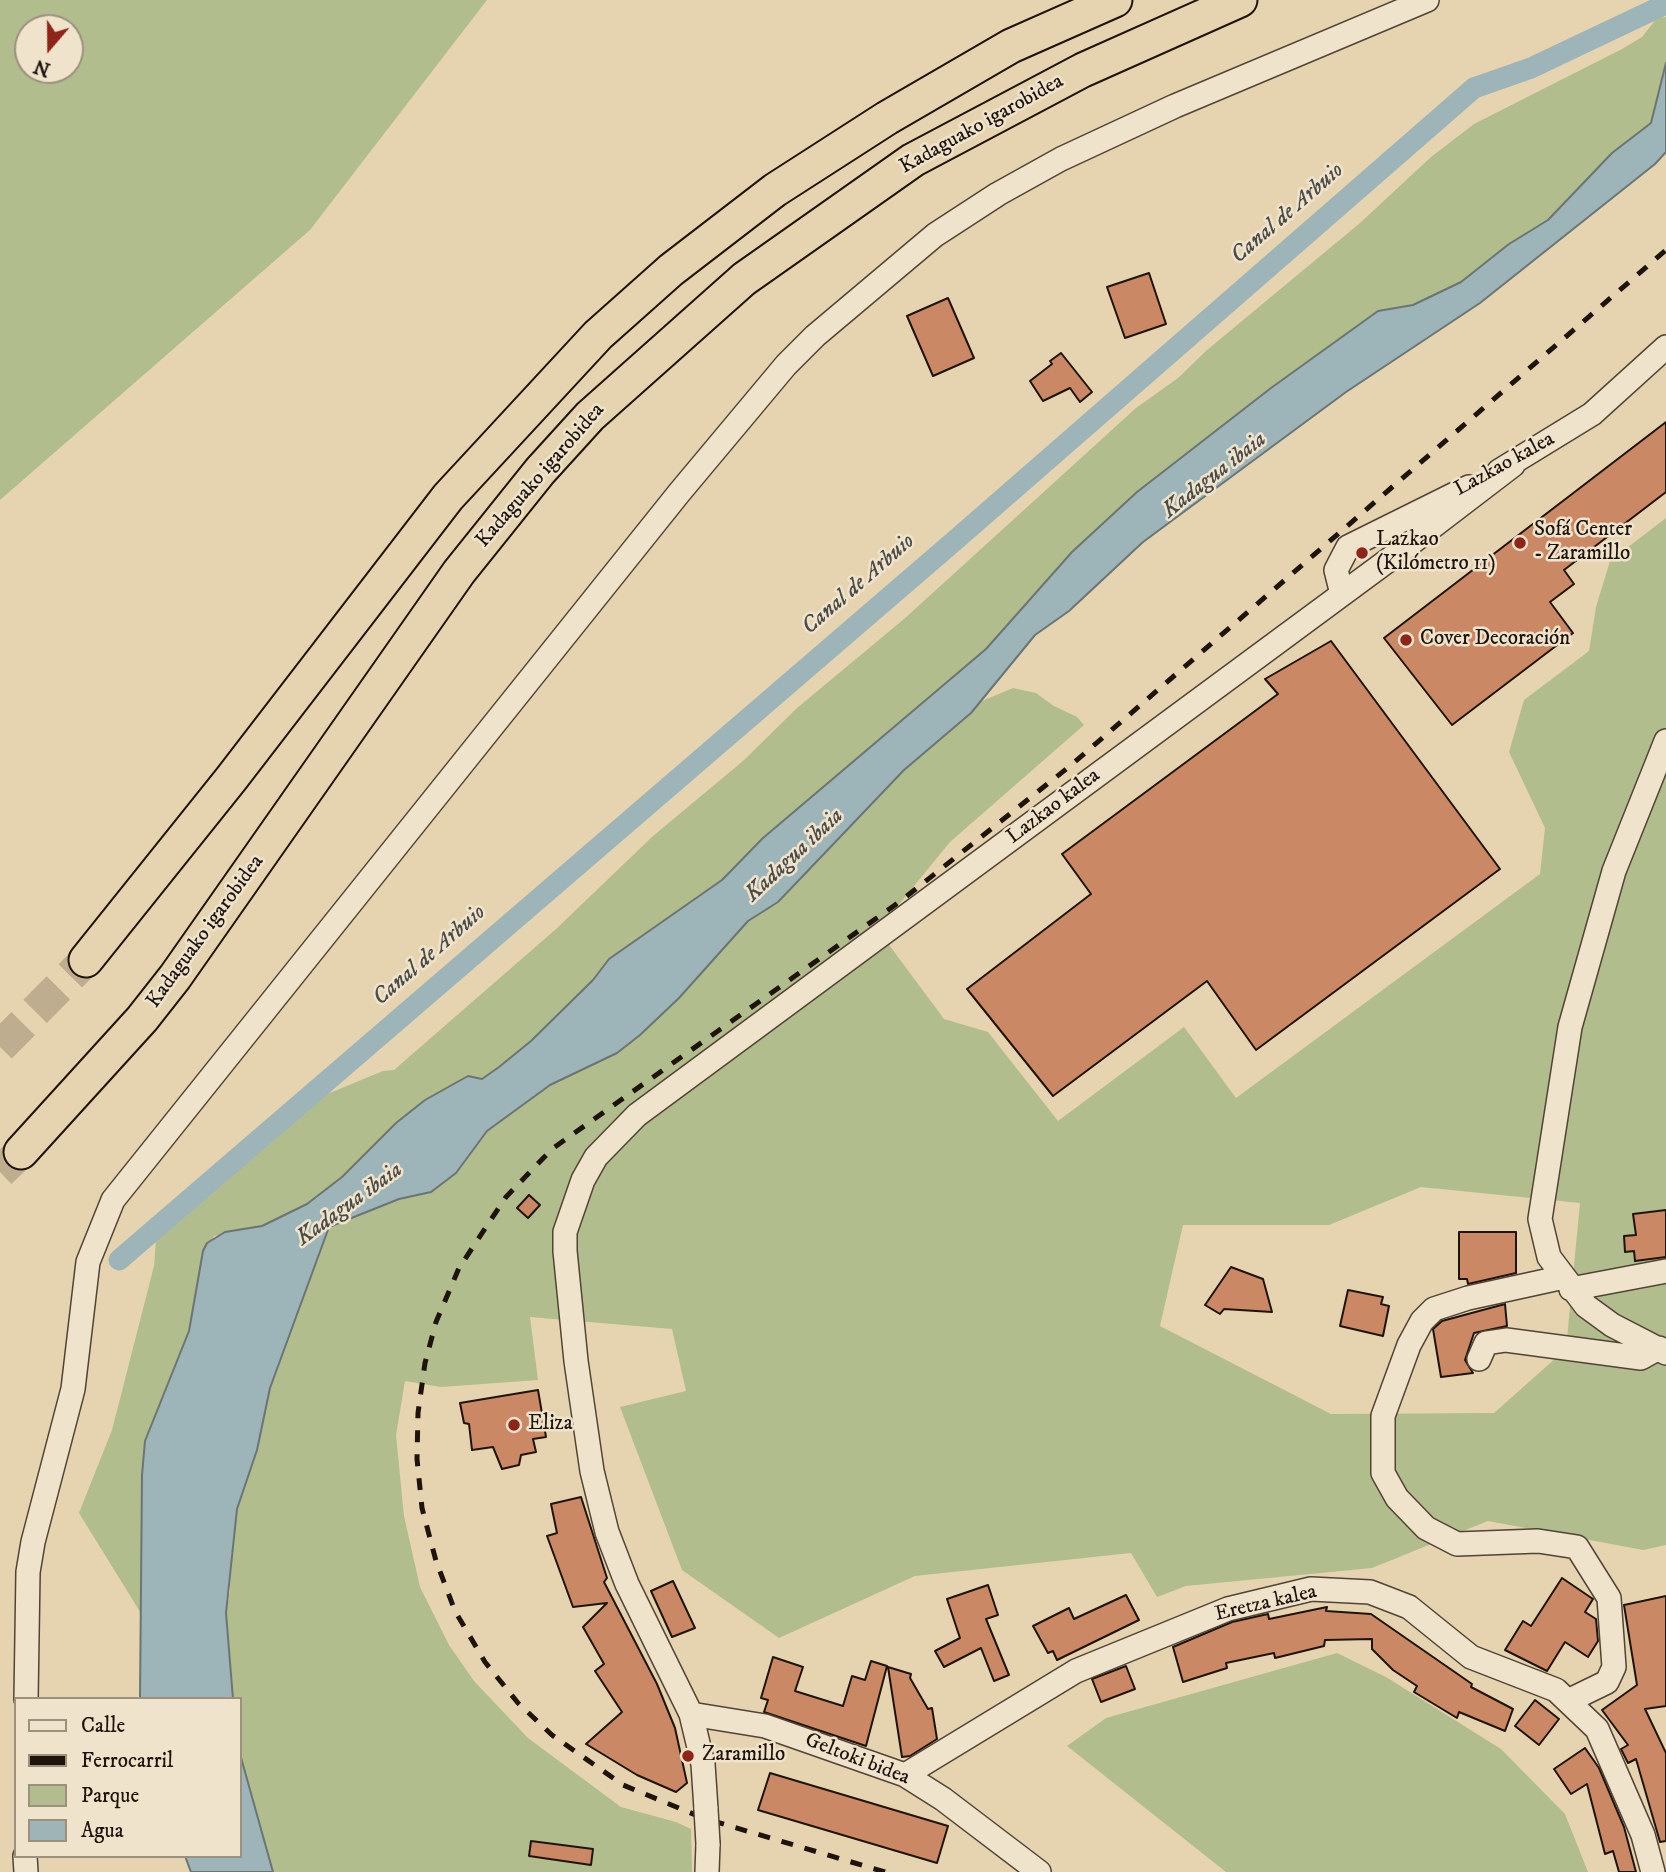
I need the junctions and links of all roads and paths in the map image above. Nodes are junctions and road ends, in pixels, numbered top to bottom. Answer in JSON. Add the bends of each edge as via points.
{"nodes":[{"id":1,"x":1115,"y":0,"type":"edge"},
{"id":2,"x":1240,"y":0,"type":"edge"},
{"id":3,"x":1427,"y":0,"type":"edge"},
{"id":4,"x":1666,"y":347,"type":"edge"},
{"id":5,"x":1666,"y":368,"type":"edge"},
{"id":6,"x":1592,"y":414,"type":"junction"},
{"id":7,"x":1513,"y":465,"type":"junction"},
{"id":8,"x":1342,"y":594,"type":"junction"},
{"id":9,"x":1666,"y":741,"type":"edge"},
{"id":10,"x":86,"y":960,"type":"tunnel mouth"},
{"id":11,"x":21,"y":1152,"type":"tunnel mouth"},
{"id":12,"x":1666,"y":1271,"type":"edge"},
{"id":13,"x":1568,"y":1283,"type":"junction"},
{"id":14,"x":1662,"y":1351,"type":"edge"},
{"id":15,"x":1479,"y":1359,"type":"dead end"},
{"id":16,"x":26,"y":1697,"type":"edge"},
{"id":17,"x":1568,"y":1701,"type":"junction"},
{"id":18,"x":691,"y":1714,"type":"junction"},
{"id":19,"x":905,"y":1775,"type":"junction"},
{"id":20,"x":707,"y":1872,"type":"edge"},
{"id":21,"x":1040,"y":1872,"type":"edge"},
{"id":22,"x":1653,"y":1872,"type":"edge"}],
"edges":[{"from":1,"to":10,"type":"highway","via":[[1012,46],[775,190],[598,335],[448,496]]},
{"from":2,"to":11,"type":"highway","name":"Kadaguako igarobidea","via":[[1062,80],[913,160],[744,278],[590,416],[493,527],[398,655],[175,977]]},
{"from":3,"to":16,"type":"street","via":[[1061,159],[935,235],[786,365],[679,493],[125,1182],[108,1209],[88,1262],[73,1389],[33,1542],[28,1572]]},
{"from":4,"to":6,"type":"street","name":"Lazkao kalea"},
{"from":5,"to":6,"type":"street","name":"Lazkao kalea"},
{"from":6,"to":7,"type":"street","name":"Lazkao kalea"},
{"from":7,"to":8,"type":"street","name":"Lazkao kalea"},
{"from":7,"to":8,"type":"street","name":"Lazkao kalea","via":[[1348,547],[1336,570]]},
{"from":8,"to":18,"type":"street","name":"Lazkao kalea","via":[[637,1115],[613,1138],[583,1180],[565,1232],[576,1362],[592,1471],[627,1584]]},
{"from":9,"to":13,"type":"street","via":[[1614,871],[1570,1027],[1540,1219],[1549,1257]]},
{"from":12,"to":13,"type":"street"},
{"from":13,"to":14,"type":"street","via":[[1586,1306],[1612,1325]]},
{"from":13,"to":17,"type":"street","via":[[1468,1298],[1434,1309],[1422,1321],[1383,1416],[1382,1473],[1397,1498],[1426,1528],[1457,1544],[1538,1541],[1577,1547],[1609,1598],[1614,1667],[1607,1682]]},
{"from":14,"to":15,"type":"street","via":[[1641,1358],[1506,1340],[1486,1343]]},
{"from":17,"to":19,"type":"street","name":"Eretza kalea","via":[[1556,1690],[1471,1657],[1409,1607],[1370,1592],[1311,1589],[1228,1609],[1076,1671]]},
{"from":17,"to":22,"type":"street","name":"Eretza kalea","via":[[1597,1729],[1643,1835]]},
{"from":18,"to":19,"type":"street","name":"Geltoki bidea","via":[[765,1726]]},
{"from":18,"to":20,"type":"street","name":"Lazkao kalea","bridge":true,"via":[[703,1765]]},
{"from":19,"to":21,"type":"street","name":"Geltoki bidea"}]}
